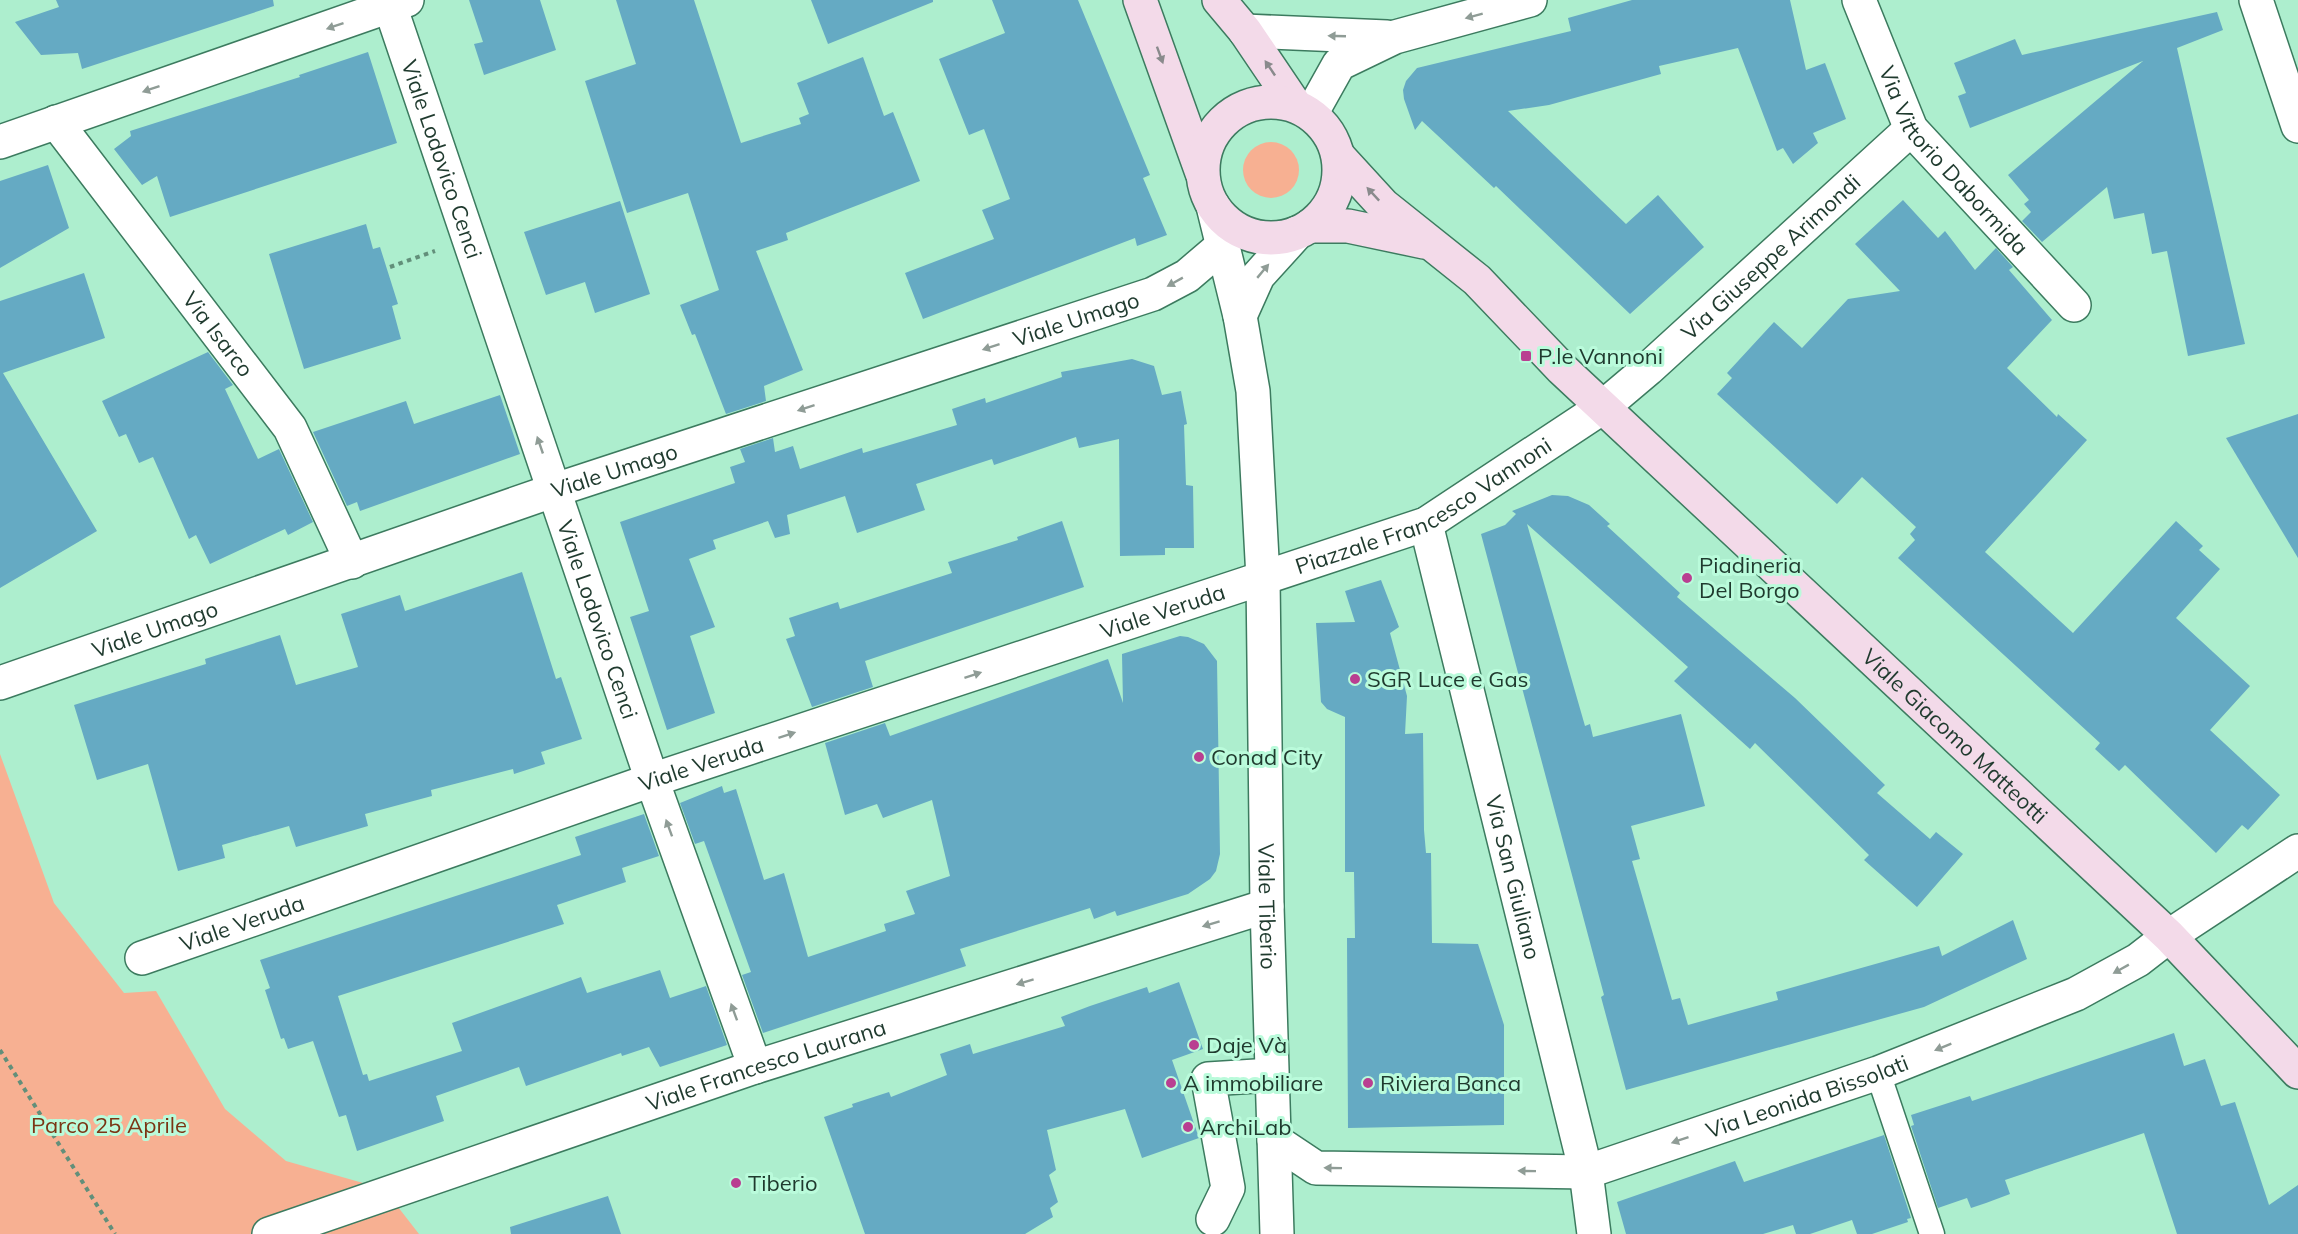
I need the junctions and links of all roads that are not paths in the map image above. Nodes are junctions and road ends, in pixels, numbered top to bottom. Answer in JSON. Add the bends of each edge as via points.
{"nodes":[{"id":1,"x":1140,"y":0,"type":"edge"},
{"id":2,"x":1219,"y":0,"type":"edge"},
{"id":3,"x":1530,"y":0,"type":"edge"},
{"id":4,"x":1858,"y":0,"type":"edge"},
{"id":5,"x":2256,"y":0,"type":"edge"},
{"id":6,"x":396,"y":2,"type":"edge"},
{"id":7,"x":1245,"y":31,"type":"junction"},
{"id":8,"x":1395,"y":37,"type":"junction"},
{"id":9,"x":1303,"y":109,"type":"junction"},
{"id":10,"x":57,"y":122,"type":"junction"},
{"id":11,"x":2298,"y":126,"type":"edge"},
{"id":12,"x":1911,"y":129,"type":"junction"},
{"id":13,"x":0,"y":142,"type":"edge"},
{"id":14,"x":1338,"y":157,"type":"junction"},
{"id":15,"x":1202,"y":173,"type":"junction"},
{"id":16,"x":1213,"y":206,"type":"junction"},
{"id":17,"x":1304,"y":230,"type":"junction"},
{"id":18,"x":1434,"y":244,"type":"junction"},
{"id":19,"x":1221,"y":247,"type":"junction"},
{"id":20,"x":2074,"y":305,"type":"dead end"},
{"id":21,"x":1240,"y":316,"type":"junction"},
{"id":22,"x":1602,"y":407,"type":"junction"},
{"id":23,"x":555,"y":490,"type":"junction"},
{"id":24,"x":1426,"y":524,"type":"junction"},
{"id":25,"x":352,"y":562,"type":"junction"},
{"id":26,"x":1263,"y":579,"type":"junction"},
{"id":27,"x":0,"y":683,"type":"edge"},
{"id":28,"x":652,"y":780,"type":"junction"},
{"id":29,"x":2298,"y":850,"type":"edge"},
{"id":30,"x":1267,"y":906,"type":"junction"},
{"id":31,"x":2169,"y":936,"type":"junction"},
{"id":32,"x":142,"y":958,"type":"dead end"},
{"id":33,"x":755,"y":1067,"type":"junction"},
{"id":34,"x":2298,"y":1072,"type":"edge"},
{"id":35,"x":1878,"y":1073,"type":"junction"},
{"id":36,"x":1257,"y":1076,"type":"dead end"},
{"id":37,"x":1274,"y":1140,"type":"junction"},
{"id":38,"x":1586,"y":1172,"type":"junction"},
{"id":39,"x":1213,"y":1219,"type":"dead end"},
{"id":40,"x":268,"y":1234,"type":"edge"},
{"id":41,"x":1277,"y":1234,"type":"edge"},
{"id":42,"x":1594,"y":1234,"type":"edge"},
{"id":43,"x":1932,"y":1234,"type":"edge"}],
"edges":[{"from":1,"to":15,"type":"main road","one_way":true},
{"from":2,"to":7,"type":"main road"},
{"from":3,"to":8,"type":"street","one_way":true},
{"from":4,"to":12,"type":"street","name":"Via Vittorio Dabormida"},
{"from":5,"to":11,"type":"street"},
{"from":6,"to":10,"type":"street","one_way":true},
{"from":23,"to":6,"type":"street","name":"Viale Lodovico Cenci","one_way":true},
{"from":8,"to":7,"type":"street","one_way":true},
{"from":9,"to":7,"type":"main road","one_way":true},
{"from":8,"to":9,"type":"street","via":[[1339,64]]},
{"from":9,"to":14,"type":"main road","via":[[1324,125]]},
{"from":9,"to":15,"type":"main road","via":[[1273,101],[1251,104],[1230,113],[1214,130],[1204,150]]},
{"from":10,"to":13,"type":"street"},
{"from":10,"to":25,"type":"street","name":"Via Isarco","via":[[290,428]]},
{"from":12,"to":20,"type":"street","name":"Via Vittorio Dabormida"},
{"from":12,"to":22,"type":"street","name":"Via Giuseppe Arimondi"},
{"from":14,"to":17,"type":"main road","via":[[1337,189],[1322,216]]},
{"from":18,"to":14,"type":"main road","one_way":true,"via":[[1383,205]]},
{"from":15,"to":16,"type":"main road"},
{"from":16,"to":17,"type":"main road","via":[[1223,219],[1250,235],[1266,238]]},
{"from":16,"to":19,"type":"street","name":"Piazzale Francesco Vannoni"},
{"from":17,"to":18,"type":"main road","via":[[1348,226]]},
{"from":21,"to":17,"type":"street","one_way":true,"via":[[1258,276]]},
{"from":18,"to":22,"type":"main road","via":[[1477,280]]},
{"from":19,"to":21,"type":"street","name":"Piazzale Francesco Vannoni"},
{"from":19,"to":23,"type":"street","name":"Viale Umago","one_way":true,"via":[[1187,276],[1153,294]]},
{"from":21,"to":26,"type":"street","name":"Piazzale Francesco Vannoni","via":[[1253,392]]},
{"from":22,"to":24,"type":"street","name":"Piazzale Francesco Vannoni"},
{"from":22,"to":31,"type":"main road","name":"Viale Giacomo Matteotti"},
{"from":23,"to":25,"type":"street","name":"Viale Umago"},
{"from":23,"to":28,"type":"street","name":"Viale Lodovico Cenci"},
{"from":24,"to":26,"type":"street","name":"Piazzale Francesco Vannoni"},
{"from":24,"to":38,"type":"street","name":"Via San Giuliano"},
{"from":25,"to":27,"type":"street","name":"Viale Umago"},
{"from":28,"to":26,"type":"street","name":"Viale Veruda","one_way":true},
{"from":26,"to":30,"type":"street","name":"Viale Tiberio"},
{"from":28,"to":32,"type":"street","name":"Viale Veruda"},
{"from":33,"to":28,"type":"street","name":"Viale Lodovico Cenci","one_way":true},
{"from":29,"to":31,"type":"street","name":"Via Leonida Bissolati"},
{"from":30,"to":33,"type":"street","name":"Viale Francesco Laurana","one_way":true},
{"from":30,"to":37,"type":"street","name":"Viale Tiberio"},
{"from":31,"to":34,"type":"main road","name":"Viale Giacomo Matteotti"},
{"from":31,"to":35,"type":"street","name":"Via Leonida Bissolati","one_way":true,"via":[[2138,960],[2076,994]]},
{"from":33,"to":40,"type":"street","name":"Viale Francesco Laurana"},
{"from":35,"to":38,"type":"street","name":"Via Leonida Bissolati","one_way":true},
{"from":35,"to":43,"type":"lane"},
{"from":36,"to":39,"type":"street","via":[[1208,1079],[1228,1188]]},
{"from":38,"to":37,"type":"street","name":"Via Leonida Bissolati","one_way":true,"via":[[1316,1168]]},
{"from":37,"to":41,"type":"street","name":"Viale Tiberio"},
{"from":38,"to":42,"type":"street","name":"Via San Giuliano"}]}
